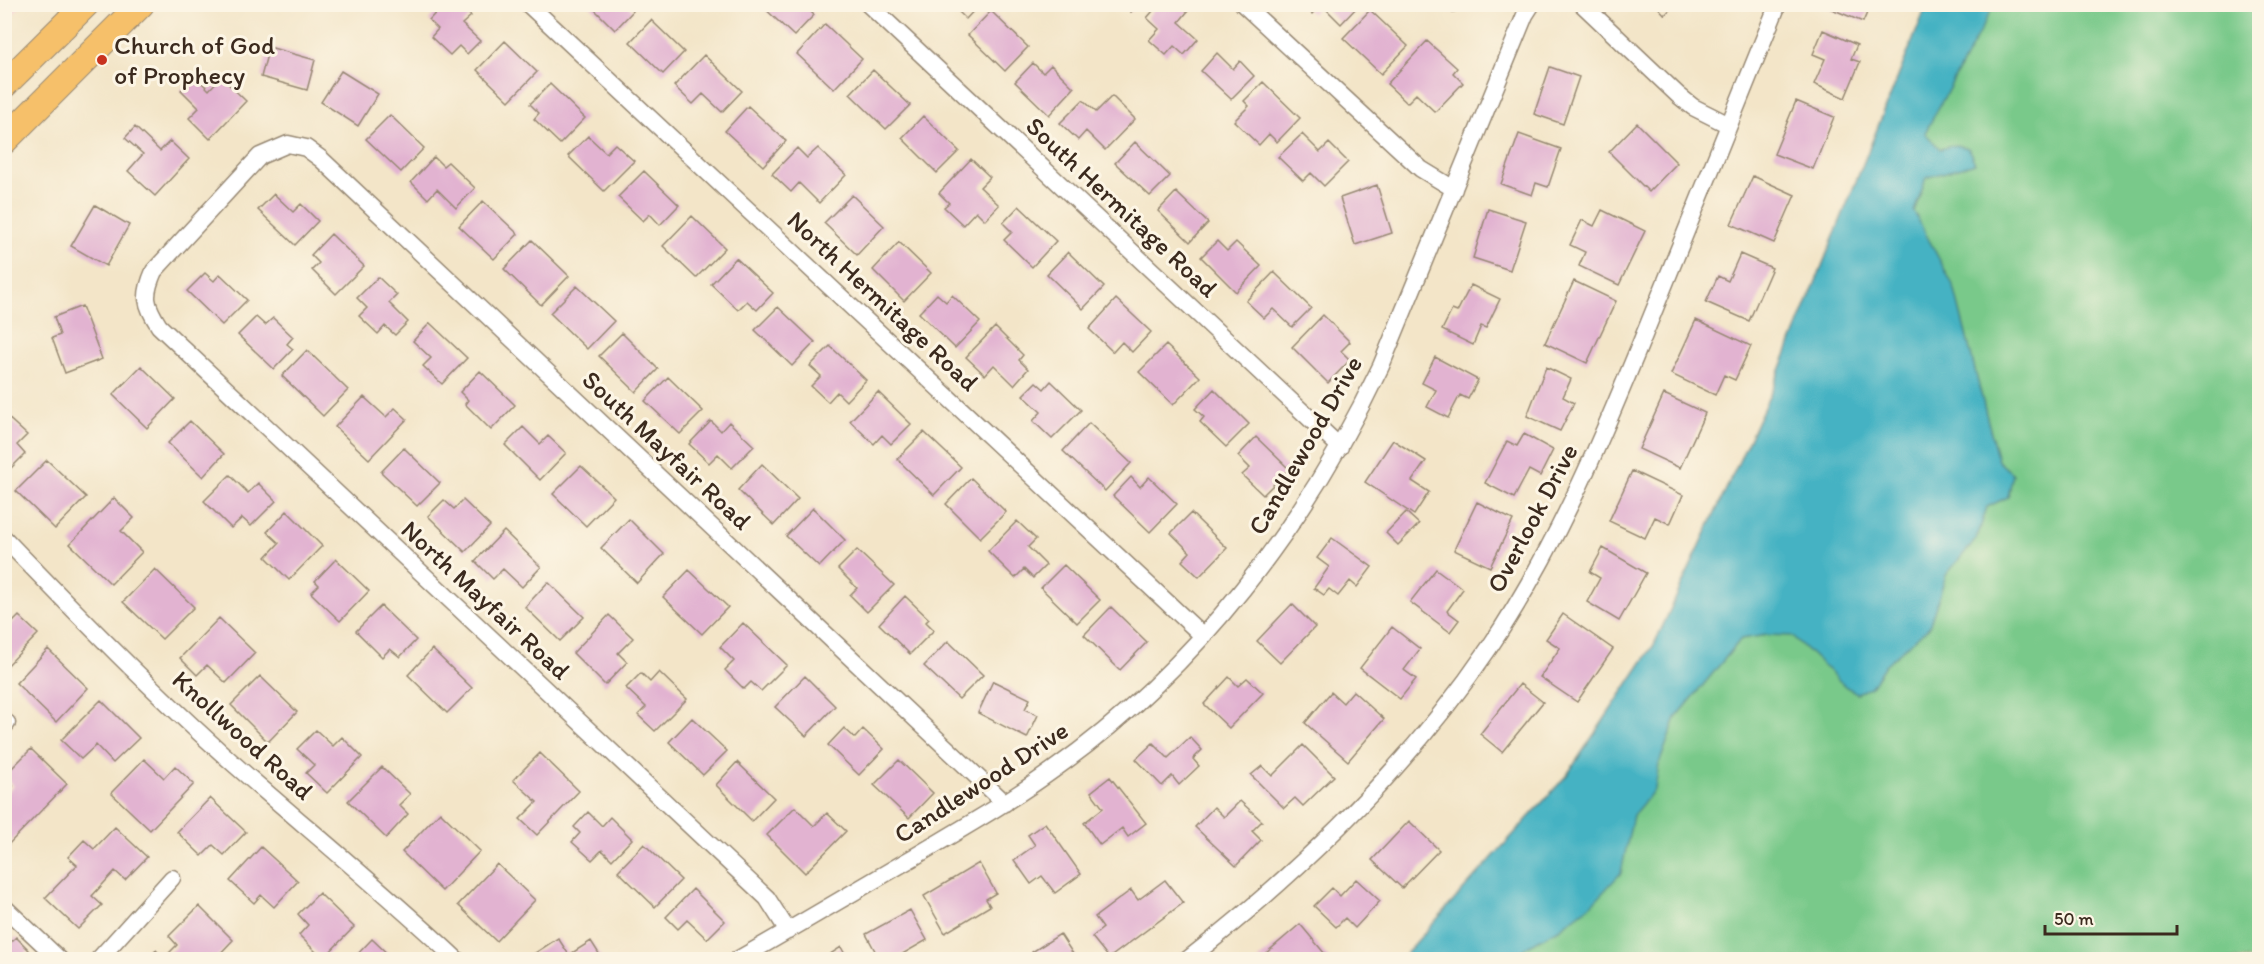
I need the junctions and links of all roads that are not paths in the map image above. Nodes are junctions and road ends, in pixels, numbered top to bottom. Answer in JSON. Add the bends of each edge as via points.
{"nodes":[{"id":1,"x":86,"y":4,"type":"edge"},
{"id":2,"x":141,"y":4,"type":"edge"},
{"id":3,"x":528,"y":4,"type":"edge"},
{"id":4,"x":868,"y":4,"type":"edge"},
{"id":5,"x":1243,"y":4,"type":"edge"},
{"id":6,"x":1532,"y":4,"type":"edge"},
{"id":7,"x":1582,"y":4,"type":"edge"},
{"id":8,"x":1778,"y":4,"type":"edge"},
{"id":9,"x":4,"y":85,"type":"edge"},
{"id":10,"x":1729,"y":125,"type":"junction"},
{"id":11,"x":4,"y":141,"type":"edge"},
{"id":12,"x":288,"y":144,"type":"joint"},
{"id":13,"x":1454,"y":189,"type":"junction"},
{"id":14,"x":1340,"y":447,"type":"junction"},
{"id":15,"x":4,"y":538,"type":"edge"},
{"id":16,"x":1203,"y":636,"type":"junction"},
{"id":17,"x":1005,"y":803,"type":"junction"},
{"id":18,"x":172,"y":878,"type":"dead end"},
{"id":19,"x":4,"y":907,"type":"edge"},
{"id":20,"x":788,"y":930,"type":"junction"},
{"id":21,"x":60,"y":960,"type":"edge"},
{"id":22,"x":98,"y":960,"type":"edge"},
{"id":23,"x":458,"y":960,"type":"edge"},
{"id":24,"x":737,"y":960,"type":"edge"},
{"id":25,"x":1187,"y":960,"type":"edge"}],
"edges":[{"from":1,"to":9,"type":"main road"},
{"from":2,"to":11,"type":"main road"},
{"from":3,"to":16,"type":"street","name":"North Hermitage Road"},
{"from":4,"to":14,"type":"street","name":"South Hermitage Road"},
{"from":5,"to":13,"type":"street","via":[[1421,169]]},
{"from":6,"to":13,"type":"street","name":"Candlewood Drive"},
{"from":7,"to":10,"type":"street","via":[[1678,95]]},
{"from":8,"to":10,"type":"street","name":"Overlook Drive"},
{"from":10,"to":25,"type":"street","name":"Overlook Drive","via":[[1603,436],[1569,510],[1490,648],[1414,747],[1351,817],[1298,869]]},
{"from":12,"to":17,"type":"street","name":"South Mayfair Road","via":[[306,148],[321,159]]},
{"from":12,"to":20,"type":"street","name":"North Mayfair Road","via":[[260,156],[154,271],[146,289],[147,308],[173,341],[767,898]]},
{"from":13,"to":14,"type":"street","name":"Candlewood Drive","via":[[1382,366]]},
{"from":14,"to":16,"type":"street","name":"Candlewood Drive","via":[[1289,529]]},
{"from":15,"to":23,"type":"street","name":"Knollwood Road","via":[[154,690]]},
{"from":16,"to":17,"type":"street","name":"Candlewood Drive","via":[[1104,730]]},
{"from":17,"to":20,"type":"street","name":"Candlewood Drive"},
{"from":18,"to":22,"type":"street"},
{"from":19,"to":21,"type":"street"},
{"from":20,"to":24,"type":"street","name":"Candlewood Drive"}]}
